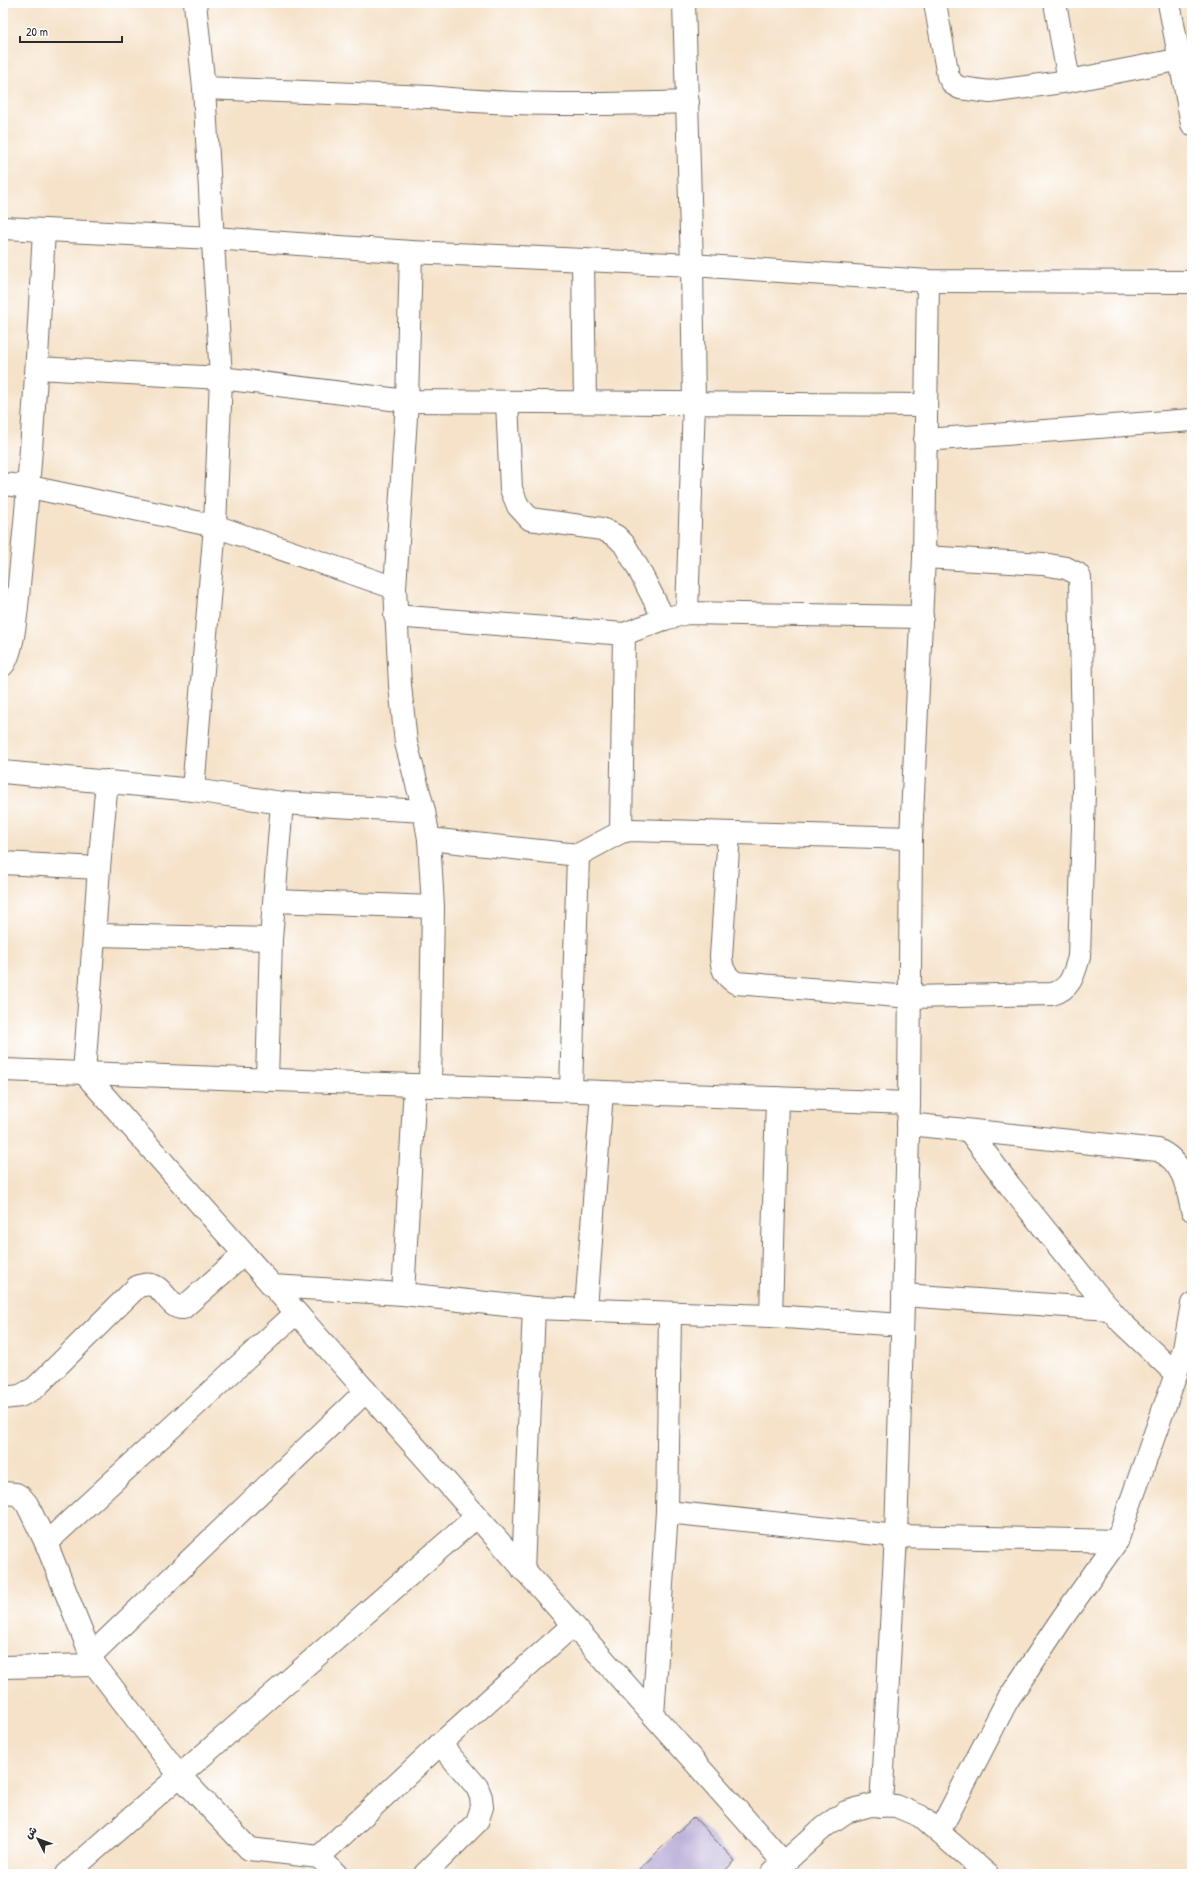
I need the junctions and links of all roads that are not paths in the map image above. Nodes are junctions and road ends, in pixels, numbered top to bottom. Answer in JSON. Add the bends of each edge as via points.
{"nodes":[{"id":1,"x":195,"y":3,"type":"edge"},
{"id":2,"x":684,"y":3,"type":"edge"},
{"id":3,"x":935,"y":3,"type":"edge"},
{"id":4,"x":1055,"y":3,"type":"edge"},
{"id":5,"x":1169,"y":3,"type":"edge"},
{"id":6,"x":1186,"y":58,"type":"edge"},
{"id":7,"x":1069,"y":81,"type":"junction"},
{"id":8,"x":204,"y":88,"type":"junction"},
{"id":9,"x":688,"y":102,"type":"junction"},
{"id":10,"x":1192,"y":124,"type":"edge"},
{"id":11,"x":3,"y":228,"type":"edge"},
{"id":12,"x":44,"y":230,"type":"junction"},
{"id":13,"x":213,"y":238,"type":"junction"},
{"id":14,"x":411,"y":252,"type":"junction"},
{"id":15,"x":583,"y":260,"type":"junction"},
{"id":16,"x":692,"y":265,"type":"junction"},
{"id":17,"x":928,"y":280,"type":"junction"},
{"id":18,"x":1192,"y":282,"type":"edge"},
{"id":19,"x":37,"y":368,"type":"junction"},
{"id":20,"x":221,"y":378,"type":"junction"},
{"id":21,"x":407,"y":401,"type":"junction"},
{"id":22,"x":507,"y":402,"type":"junction"},
{"id":23,"x":586,"y":402,"type":"junction"},
{"id":24,"x":694,"y":402,"type":"junction"},
{"id":25,"x":926,"y":405,"type":"junction"},
{"id":26,"x":1192,"y":420,"type":"edge"},
{"id":27,"x":925,"y":440,"type":"junction"},
{"id":28,"x":3,"y":484,"type":"edge"},
{"id":29,"x":30,"y":487,"type":"junction"},
{"id":30,"x":215,"y":526,"type":"junction"},
{"id":31,"x":924,"y":557,"type":"junction"},
{"id":32,"x":395,"y":588,"type":"junction"},
{"id":33,"x":687,"y":614,"type":"junction"},
{"id":34,"x":395,"y":616,"type":"junction"},
{"id":35,"x":922,"y":617,"type":"junction"},
{"id":36,"x":664,"y":619,"type":"junction"},
{"id":37,"x":624,"y":634,"type":"junction"},
{"id":38,"x":3,"y":665,"type":"edge"},
{"id":39,"x":3,"y":772,"type":"edge"},
{"id":40,"x":107,"y":781,"type":"junction"},
{"id":41,"x":193,"y":790,"type":"junction"},
{"id":42,"x":282,"y":803,"type":"junction"},
{"id":43,"x":424,"y":811,"type":"junction"},
{"id":44,"x":621,"y":832,"type":"junction"},
{"id":45,"x":729,"y":833,"type":"junction"},
{"id":46,"x":911,"y":838,"type":"junction"},
{"id":47,"x":429,"y":839,"type":"junction"},
{"id":48,"x":578,"y":854,"type":"junction"},
{"id":49,"x":3,"y":863,"type":"edge"},
{"id":50,"x":98,"y":868,"type":"junction"},
{"id":51,"x":275,"y":901,"type":"junction"},
{"id":52,"x":433,"y":907,"type":"junction"},
{"id":53,"x":95,"y":935,"type":"junction"},
{"id":54,"x":271,"y":939,"type":"junction"},
{"id":55,"x":911,"y":997,"type":"junction"},
{"id":56,"x":3,"y":1070,"type":"edge"},
{"id":57,"x":84,"y":1073,"type":"junction"},
{"id":58,"x":267,"y":1080,"type":"junction"},
{"id":59,"x":422,"y":1085,"type":"junction"},
{"id":60,"x":571,"y":1090,"type":"junction"},
{"id":61,"x":602,"y":1092,"type":"junction"},
{"id":62,"x":777,"y":1098,"type":"junction"},
{"id":63,"x":909,"y":1103,"type":"junction"},
{"id":64,"x":908,"y":1124,"type":"junction"},
{"id":65,"x":968,"y":1130,"type":"junction"},
{"id":66,"x":1192,"y":1210,"type":"edge"},
{"id":67,"x":244,"y":1254,"type":"junction"},
{"id":68,"x":272,"y":1286,"type":"junction"},
{"id":69,"x":403,"y":1294,"type":"junction"},
{"id":70,"x":903,"y":1294,"type":"junction"},
{"id":71,"x":1192,"y":1304,"type":"edge"},
{"id":72,"x":534,"y":1308,"type":"junction"},
{"id":73,"x":586,"y":1309,"type":"junction"},
{"id":74,"x":1110,"y":1309,"type":"junction"},
{"id":75,"x":296,"y":1313,"type":"junction"},
{"id":76,"x":670,"y":1314,"type":"junction"},
{"id":77,"x":771,"y":1316,"type":"junction"},
{"id":78,"x":902,"y":1325,"type":"junction"},
{"id":79,"x":1176,"y":1374,"type":"junction"},
{"id":80,"x":366,"y":1392,"type":"junction"},
{"id":81,"x":3,"y":1398,"type":"edge"},
{"id":82,"x":3,"y":1493,"type":"edge"},
{"id":83,"x":666,"y":1512,"type":"junction"},
{"id":84,"x":476,"y":1517,"type":"junction"},
{"id":85,"x":896,"y":1536,"type":"junction"},
{"id":86,"x":1117,"y":1540,"type":"junction"},
{"id":87,"x":46,"y":1543,"type":"junction"},
{"id":88,"x":523,"y":1570,"type":"junction"},
{"id":89,"x":573,"y":1625,"type":"junction"},
{"id":90,"x":93,"y":1660,"type":"junction"},
{"id":91,"x":3,"y":1667,"type":"edge"},
{"id":92,"x":653,"y":1715,"type":"junction"},
{"id":93,"x":440,"y":1744,"type":"junction"},
{"id":94,"x":180,"y":1776,"type":"junction"},
{"id":95,"x":881,"y":1806,"type":"junction"},
{"id":96,"x":940,"y":1832,"type":"junction"},
{"id":97,"x":319,"y":1857,"type":"junction"},
{"id":98,"x":778,"y":1868,"type":"edge"},
{"id":99,"x":978,"y":1871,"type":"edge"},
{"id":100,"x":67,"y":1874,"type":"edge"},
{"id":101,"x":336,"y":1874,"type":"edge"},
{"id":102,"x":425,"y":1874,"type":"edge"}],
"edges":[{"from":1,"to":8,"type":"street"},
{"from":2,"to":9,"type":"street"},
{"from":3,"to":7,"type":"street","via":[[948,76],[953,84],[960,88],[990,92]]},
{"from":4,"to":7,"type":"street"},
{"from":5,"to":6,"type":"street"},
{"from":6,"to":7,"type":"street"},
{"from":6,"to":10,"type":"street"},
{"from":8,"to":9,"type":"street","via":[[574,105]]},
{"from":8,"to":13,"type":"street"},
{"from":9,"to":16,"type":"street"},
{"from":11,"to":12,"type":"street"},
{"from":12,"to":13,"type":"street"},
{"from":12,"to":19,"type":"street"},
{"from":13,"to":14,"type":"street"},
{"from":13,"to":20,"type":"street"},
{"from":14,"to":15,"type":"street"},
{"from":14,"to":21,"type":"street"},
{"from":15,"to":16,"type":"street"},
{"from":15,"to":23,"type":"street"},
{"from":16,"to":17,"type":"street"},
{"from":16,"to":24,"type":"street"},
{"from":17,"to":18,"type":"street"},
{"from":17,"to":25,"type":"street"},
{"from":19,"to":20,"type":"street"},
{"from":19,"to":29,"type":"street"},
{"from":20,"to":21,"type":"street"},
{"from":20,"to":30,"type":"street"},
{"from":21,"to":22,"type":"street"},
{"from":21,"to":32,"type":"street"},
{"from":22,"to":23,"type":"street"},
{"from":22,"to":36,"type":"street","via":[[511,489],[518,506],[525,515],[534,520],[602,529],[616,536],[637,566]]},
{"from":23,"to":24,"type":"street"},
{"from":24,"to":25,"type":"street"},
{"from":24,"to":33,"type":"street"},
{"from":25,"to":27,"type":"street"},
{"from":26,"to":27,"type":"street"},
{"from":27,"to":31,"type":"street"},
{"from":28,"to":29,"type":"street"},
{"from":29,"to":30,"type":"street"},
{"from":29,"to":38,"type":"street","via":[[11,645]]},
{"from":30,"to":32,"type":"street"},
{"from":30,"to":41,"type":"street"},
{"from":31,"to":35,"type":"street"},
{"from":31,"to":55,"type":"street","via":[[1043,564],[1066,568],[1078,574],[1084,792],[1079,957],[1072,980],[1061,992],[1052,994]]},
{"from":32,"to":34,"type":"street"},
{"from":33,"to":35,"type":"street"},
{"from":33,"to":36,"type":"street"},
{"from":34,"to":37,"type":"street"},
{"from":34,"to":43,"type":"street","via":[[406,743]]},
{"from":35,"to":46,"type":"street"},
{"from":36,"to":37,"type":"street"},
{"from":37,"to":44,"type":"street"},
{"from":39,"to":40,"type":"street"},
{"from":40,"to":41,"type":"street"},
{"from":40,"to":50,"type":"street"},
{"from":41,"to":42,"type":"street"},
{"from":42,"to":43,"type":"street"},
{"from":42,"to":51,"type":"street"},
{"from":43,"to":47,"type":"street"},
{"from":44,"to":45,"type":"street","via":[[631,830]]},
{"from":44,"to":48,"type":"street"},
{"from":45,"to":46,"type":"street"},
{"from":45,"to":55,"type":"street","via":[[721,966],[729,978],[736,983]]},
{"from":46,"to":55,"type":"street"},
{"from":47,"to":48,"type":"street"},
{"from":47,"to":52,"type":"street"},
{"from":48,"to":60,"type":"street"},
{"from":49,"to":50,"type":"street"},
{"from":50,"to":53,"type":"street"},
{"from":51,"to":52,"type":"street"},
{"from":51,"to":54,"type":"street"},
{"from":52,"to":59,"type":"street"},
{"from":53,"to":54,"type":"street"},
{"from":53,"to":57,"type":"street"},
{"from":54,"to":58,"type":"street"},
{"from":55,"to":63,"type":"street"},
{"from":56,"to":57,"type":"street"},
{"from":57,"to":58,"type":"street"},
{"from":57,"to":67,"type":"street"},
{"from":58,"to":59,"type":"street"},
{"from":59,"to":60,"type":"street"},
{"from":59,"to":69,"type":"street"},
{"from":60,"to":61,"type":"street"},
{"from":61,"to":62,"type":"street"},
{"from":61,"to":73,"type":"street"},
{"from":62,"to":63,"type":"street"},
{"from":62,"to":77,"type":"street"},
{"from":63,"to":64,"type":"street"},
{"from":64,"to":65,"type":"street"},
{"from":64,"to":70,"type":"street"},
{"from":65,"to":66,"type":"street","via":[[1158,1150],[1175,1161],[1182,1172]]},
{"from":65,"to":74,"type":"street"},
{"from":67,"to":68,"type":"street"},
{"from":67,"to":81,"type":"street","via":[[183,1308],[176,1306],[152,1285],[144,1284],[137,1287],[35,1388],[20,1396]]},
{"from":68,"to":69,"type":"street"},
{"from":68,"to":75,"type":"street"},
{"from":69,"to":72,"type":"street"},
{"from":70,"to":74,"type":"street"},
{"from":70,"to":78,"type":"street"},
{"from":71,"to":79,"type":"street","via":[[1184,1349]]},
{"from":72,"to":73,"type":"street"},
{"from":72,"to":88,"type":"street"},
{"from":73,"to":76,"type":"street"},
{"from":74,"to":79,"type":"street"},
{"from":75,"to":80,"type":"street"},
{"from":75,"to":87,"type":"street"},
{"from":76,"to":77,"type":"street"},
{"from":76,"to":83,"type":"street"},
{"from":77,"to":78,"type":"street"},
{"from":78,"to":85,"type":"street"},
{"from":79,"to":86,"type":"street"},
{"from":80,"to":84,"type":"street"},
{"from":80,"to":90,"type":"street"},
{"from":82,"to":87,"type":"street","via":[[16,1494],[24,1500]]},
{"from":83,"to":85,"type":"street"},
{"from":83,"to":92,"type":"street"},
{"from":84,"to":88,"type":"street"},
{"from":84,"to":94,"type":"street"},
{"from":85,"to":86,"type":"street"},
{"from":85,"to":95,"type":"street"},
{"from":86,"to":96,"type":"street","via":[[1007,1701]]},
{"from":87,"to":90,"type":"street"},
{"from":88,"to":89,"type":"street"},
{"from":89,"to":92,"type":"street"},
{"from":89,"to":93,"type":"street"},
{"from":90,"to":91,"type":"street"},
{"from":90,"to":94,"type":"street"},
{"from":92,"to":98,"type":"street"},
{"from":93,"to":97,"type":"street"},
{"from":93,"to":102,"type":"street","via":[[477,1787],[482,1807],[477,1822]]},
{"from":94,"to":97,"type":"street","via":[[249,1849]]},
{"from":94,"to":100,"type":"street"},
{"from":95,"to":96,"type":"street","via":[[896,1806],[920,1816]]},
{"from":95,"to":98,"type":"street","via":[[871,1805],[846,1812],[825,1826]]},
{"from":96,"to":99,"type":"street"},
{"from":97,"to":101,"type":"street"}]}
